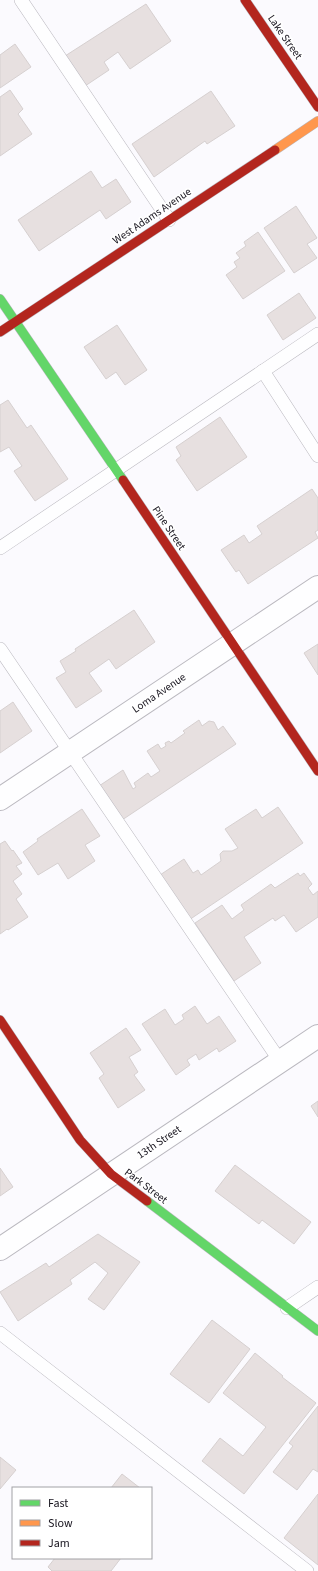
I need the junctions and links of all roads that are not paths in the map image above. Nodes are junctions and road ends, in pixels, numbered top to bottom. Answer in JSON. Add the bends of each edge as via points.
{"nodes":[{"id":1,"x":21,"y":0,"type":"edge"},
{"id":2,"x":246,"y":0,"type":"edge"},
{"id":3,"x":318,"y":107,"type":"edge"},
{"id":4,"x":318,"y":121,"type":"edge"},
{"id":5,"x":169,"y":220,"type":"junction"},
{"id":6,"x":0,"y":299,"type":"edge"},
{"id":7,"x":15,"y":322,"type":"junction"},
{"id":8,"x":0,"y":332,"type":"edge"},
{"id":9,"x":318,"y":334,"type":"edge"},
{"id":10,"x":263,"y":372,"type":"junction"},
{"id":11,"x":318,"y":456,"type":"edge"},
{"id":12,"x":116,"y":470,"type":"junction"},
{"id":13,"x":0,"y":548,"type":"edge"},
{"id":14,"x":318,"y":587,"type":"edge"},
{"id":15,"x":234,"y":643,"type":"junction"},
{"id":16,"x":0,"y":649,"type":"edge"},
{"id":17,"x":70,"y":753,"type":"junction"},
{"id":18,"x":318,"y":771,"type":"edge"},
{"id":19,"x":0,"y":800,"type":"edge"},
{"id":20,"x":0,"y":1020,"type":"edge"},
{"id":21,"x":318,"y":1036,"type":"edge"},
{"id":22,"x":280,"y":1061,"type":"junction"},
{"id":23,"x":111,"y":1174,"type":"junction"},
{"id":24,"x":0,"y":1249,"type":"edge"},
{"id":25,"x":318,"y":1287,"type":"edge"},
{"id":26,"x":287,"y":1308,"type":"junction"},
{"id":27,"x":318,"y":1331,"type":"edge"},
{"id":28,"x":0,"y":1333,"type":"edge"},
{"id":29,"x":307,"y":1571,"type":"edge"}],
"edges":[{"from":1,"to":5,"type":"lane"},
{"from":2,"to":3,"type":"street","name":"Lake Street"},
{"from":4,"to":5,"type":"street","name":"West Adams Avenue"},
{"from":5,"to":7,"type":"street","name":"West Adams Avenue"},
{"from":6,"to":7,"type":"street","name":"Pine Street"},
{"from":7,"to":8,"type":"street","name":"West Adams Avenue"},
{"from":7,"to":12,"type":"street","name":"Pine Street"},
{"from":9,"to":10,"type":"lane"},
{"from":10,"to":11,"type":"lane"},
{"from":10,"to":12,"type":"lane"},
{"from":12,"to":13,"type":"lane"},
{"from":12,"to":15,"type":"street","name":"Pine Street"},
{"from":14,"to":15,"type":"street","name":"Loma Avenue"},
{"from":15,"to":17,"type":"street","name":"Loma Avenue"},
{"from":15,"to":18,"type":"street","name":"Pine Street"},
{"from":16,"to":17,"type":"lane"},
{"from":17,"to":19,"type":"street","name":"Loma Avenue"},
{"from":17,"to":22,"type":"lane"},
{"from":20,"to":23,"type":"street","name":"Park Street","via":[[80,1140]]},
{"from":21,"to":22,"type":"street","name":"13th Street"},
{"from":22,"to":23,"type":"street","name":"13th Street"},
{"from":23,"to":24,"type":"street","name":"13th Street"},
{"from":23,"to":26,"type":"street","name":"Park Street"},
{"from":25,"to":26,"type":"lane"},
{"from":26,"to":27,"type":"street","name":"Park Street"},
{"from":28,"to":29,"type":"lane"}]}
